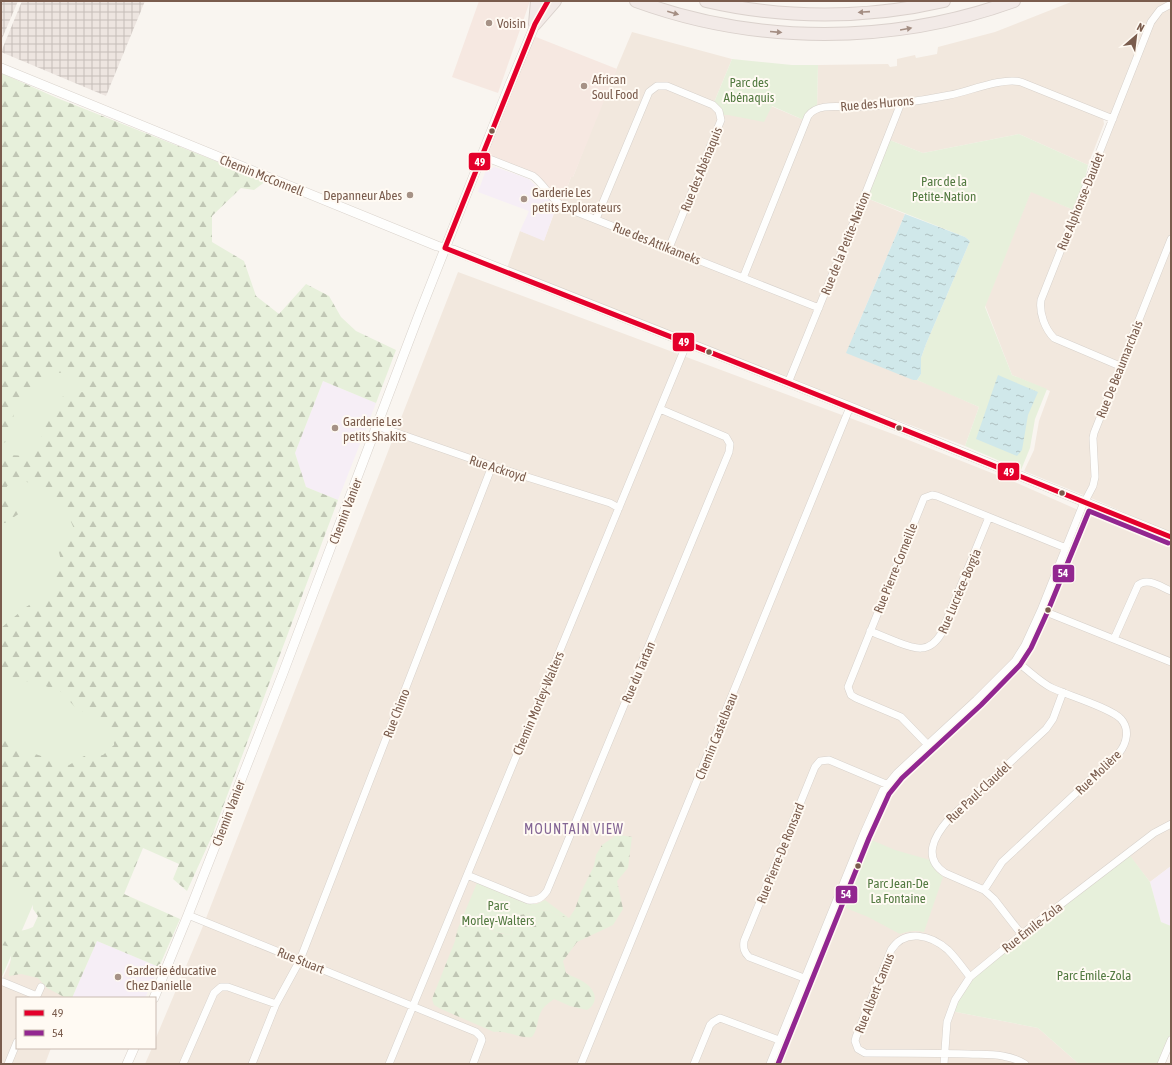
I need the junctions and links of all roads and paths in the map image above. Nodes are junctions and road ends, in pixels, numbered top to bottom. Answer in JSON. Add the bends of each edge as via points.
{"nodes":[{"id":1,"x":539,"y":1,"type":"edge"},
{"id":2,"x":548,"y":1,"type":"edge"},
{"id":3,"x":555,"y":1,"type":"edge"},
{"id":4,"x":636,"y":1,"type":"edge"},
{"id":5,"x":706,"y":1,"type":"edge"},
{"id":6,"x":944,"y":1,"type":"edge"},
{"id":7,"x":1014,"y":1,"type":"edge"},
{"id":8,"x":1171,"y":4,"type":"edge"},
{"id":9,"x":535,"y":24,"type":"junction"},
{"id":10,"x":1,"y":68,"type":"edge"},
{"id":11,"x":900,"y":103,"type":"junction"},
{"id":12,"x":1113,"y":118,"type":"junction"},
{"id":13,"x":482,"y":156,"type":"junction"},
{"id":14,"x":596,"y":219,"type":"junction"},
{"id":15,"x":1171,"y":239,"type":"edge"},
{"id":16,"x":445,"y":248,"type":"junction"},
{"id":17,"x":669,"y":248,"type":"junction"},
{"id":18,"x":743,"y":278,"type":"junction"},
{"id":19,"x":819,"y":308,"type":"junction"},
{"id":20,"x":687,"y":343,"type":"junction"},
{"id":21,"x":1120,"y":366,"type":"junction"},
{"id":22,"x":788,"y":383,"type":"junction"},
{"id":23,"x":850,"y":407,"type":"junction"},
{"id":24,"x":660,"y":409,"type":"junction"},
{"id":25,"x":377,"y":426,"type":"junction"},
{"id":26,"x":492,"y":466,"type":"junction"},
{"id":27,"x":1085,"y":502,"type":"junction"},
{"id":28,"x":619,"y":508,"type":"junction"},
{"id":29,"x":989,"y":517,"type":"junction"},
{"id":30,"x":1171,"y":537,"type":"edge"},
{"id":31,"x":1066,"y":548,"type":"junction"},
{"id":32,"x":1171,"y":591,"type":"edge"},
{"id":33,"x":1041,"y":610,"type":"junction"},
{"id":34,"x":870,"y":631,"type":"junction"},
{"id":35,"x":1114,"y":639,"type":"junction"},
{"id":36,"x":1015,"y":661,"type":"junction"},
{"id":37,"x":1171,"y":662,"type":"edge"},
{"id":38,"x":1064,"y":692,"type":"junction"},
{"id":39,"x":928,"y":744,"type":"junction"},
{"id":40,"x":886,"y":784,"type":"junction"},
{"id":41,"x":1171,"y":824,"type":"edge"},
{"id":42,"x":466,"y":875,"type":"junction"},
{"id":43,"x":984,"y":890,"type":"junction"},
{"id":44,"x":188,"y":916,"type":"junction"},
{"id":45,"x":1022,"y":935,"type":"junction"},
{"id":46,"x":300,"y":960,"type":"junction"},
{"id":47,"x":970,"y":977,"type":"junction"},
{"id":48,"x":804,"y":978,"type":"junction"},
{"id":49,"x":3,"y":982,"type":"dead end"},
{"id":50,"x":41,"y":987,"type":"dead end"},
{"id":51,"x":36,"y":997,"type":"edge"},
{"id":52,"x":154,"y":997,"type":"edge"},
{"id":53,"x":276,"y":1004,"type":"junction"},
{"id":54,"x":413,"y":1006,"type":"junction"},
{"id":55,"x":779,"y":1040,"type":"junction"},
{"id":56,"x":1171,"y":1040,"type":"edge"},
{"id":57,"x":16,"y":1044,"type":"edge"},
{"id":58,"x":134,"y":1049,"type":"edge"},
{"id":59,"x":944,"y":1053,"type":"junction"},
{"id":60,"x":8,"y":1064,"type":"edge"},
{"id":61,"x":127,"y":1064,"type":"edge"},
{"id":62,"x":183,"y":1064,"type":"edge"},
{"id":63,"x":252,"y":1064,"type":"edge"},
{"id":64,"x":389,"y":1064,"type":"edge"},
{"id":65,"x":474,"y":1064,"type":"edge"},
{"id":66,"x":581,"y":1064,"type":"edge"},
{"id":67,"x":694,"y":1064,"type":"edge"},
{"id":68,"x":770,"y":1064,"type":"edge"},
{"id":69,"x":944,"y":1064,"type":"edge"},
{"id":70,"x":1025,"y":1064,"type":"edge"},
{"id":71,"x":1161,"y":1064,"type":"edge"}],
"edges":[{"from":1,"to":9,"type":"highway"},
{"from":2,"to":9,"type":"street","name":"Chemin Vanier"},
{"from":3,"to":9,"type":"highway"},
{"from":4,"to":7,"type":"highway","one_way":true,"via":[[682,16],[737,28],[825,34],[866,33],[919,26],[973,14]]},
{"from":6,"to":5,"type":"highway","one_way":true,"via":[[916,7],[842,14],[771,12]]},
{"from":8,"to":12,"type":"street","name":"Rue Alphonse-Daudet","via":[[1153,17]]},
{"from":9,"to":13,"type":"street","name":"Chemin Vanier"},
{"from":10,"to":16,"type":"street","name":"Chemin McConnell"},
{"from":11,"to":12,"type":"street","name":"Rue des Hurons","via":[[950,95],[1010,80]]},
{"from":11,"to":18,"type":"street","name":"Rue des Hurons","via":[[822,108],[811,112]]},
{"from":11,"to":19,"type":"street","name":"Rue de la Petite-Nation"},
{"from":12,"to":21,"type":"street","name":"Rue Alphonse-Daudet","via":[[1040,306],[1048,331],[1054,338]]},
{"from":13,"to":14,"type":"street","name":"Rue des Attikameks","via":[[533,176],[558,203]]},
{"from":13,"to":16,"type":"street","name":"Chemin Vanier"},
{"from":14,"to":17,"type":"street","name":"Rue des Attikameks"},
{"from":14,"to":17,"type":"street","name":"Rue des Abénaquis","via":[[649,92],[657,86],[667,86],[713,105],[719,111],[721,120]]},
{"from":15,"to":21,"type":"street","name":"Rue De Beaumarchais"},
{"from":16,"to":20,"type":"street","name":"Chemin McConnell"},
{"from":16,"to":25,"type":"street","name":"Chemin Vanier"},
{"from":17,"to":18,"type":"street","name":"Rue des Attikameks"},
{"from":18,"to":19,"type":"street","name":"Rue des Attikameks"},
{"from":19,"to":22,"type":"street","name":"Rue de la Petite-Nation"},
{"from":20,"to":22,"type":"street","name":"Chemin McConnell"},
{"from":20,"to":24,"type":"street","name":"Chemin Morley-Walters"},
{"from":21,"to":27,"type":"street","name":"Rue De Beaumarchais","via":[[1094,433],[1095,476]]},
{"from":22,"to":23,"type":"street","name":"Chemin McConnell"},
{"from":23,"to":27,"type":"street","name":"Chemin McConnell"},
{"from":23,"to":66,"type":"street","name":"Chemin Castelbeau"},
{"from":24,"to":28,"type":"street","name":"Chemin Morley-Walters"},
{"from":24,"to":42,"type":"street","name":"Rue du Tartan","via":[[726,437],[731,447],[547,891],[537,900],[528,900]]},
{"from":25,"to":26,"type":"street","name":"Rue Ackroyd"},
{"from":25,"to":44,"type":"street","name":"Chemin Vanier"},
{"from":26,"to":28,"type":"street","name":"Rue Ackroyd"},
{"from":26,"to":46,"type":"street","name":"Rue Chimo"},
{"from":27,"to":30,"type":"street","name":"Chemin McConnell"},
{"from":27,"to":31,"type":"street","name":"Rue De Beaumarchais"},
{"from":28,"to":42,"type":"street","name":"Chemin Morley-Walters"},
{"from":29,"to":31,"type":"street","name":"Rue Pierre-Corneille"},
{"from":29,"to":34,"type":"street","name":"Rue Lucrèce-Borgia","via":[[941,634],[934,644],[915,648]]},
{"from":29,"to":34,"type":"street","name":"Rue Pierre-Corneille","via":[[937,496],[924,498]]},
{"from":31,"to":33,"type":"street","name":"Rue De Beaumarchais"},
{"from":32,"to":35,"type":"street","via":[[1146,581],[1141,582]]},
{"from":33,"to":35,"type":"street"},
{"from":33,"to":36,"type":"street","name":"Rue De Beaumarchais"},
{"from":34,"to":39,"type":"street","name":"Rue Pierre-Corneille","via":[[849,682],[851,695],[901,717]]},
{"from":35,"to":37,"type":"street"},
{"from":36,"to":38,"type":"street","name":"Rue Molière","via":[[1045,683]]},
{"from":36,"to":39,"type":"street","name":"Rue De Beaumarchais"},
{"from":38,"to":43,"type":"street","name":"Rue Paul-Claudel","via":[[1050,724],[948,819],[935,841],[932,857],[940,870]]},
{"from":38,"to":43,"type":"street","name":"Rue Molière","via":[[1117,716],[1126,730],[1125,744],[1119,753],[1002,862]]},
{"from":39,"to":40,"type":"street","name":"Rue De Beaumarchais"},
{"from":40,"to":48,"type":"street","name":"Rue De Beaumarchais"},
{"from":40,"to":48,"type":"street","name":"Rue Pierre-De Ronsard","via":[[829,760],[820,761],[815,767],[743,946],[749,957]]},
{"from":41,"to":45,"type":"street","name":"Rue Émile-Zola","via":[[1154,833]]},
{"from":42,"to":54,"type":"street","name":"Chemin Morley-Walters"},
{"from":43,"to":45,"type":"street","name":"Rue Paul-Claudel"},
{"from":44,"to":46,"type":"street","name":"Rue Stuart"},
{"from":44,"to":52,"type":"street","name":"Chemin Vanier"},
{"from":45,"to":47,"type":"street","name":"Rue Émile-Zola"},
{"from":46,"to":53,"type":"street","name":"Rue Chimo"},
{"from":46,"to":54,"type":"street","name":"Rue Stuart"},
{"from":47,"to":59,"type":"street","name":"Rue Émile-Zola","via":[[955,1000],[947,1022]]},
{"from":47,"to":59,"type":"street","name":"Rue Albert-Camus","via":[[944,947],[916,936],[905,937],[895,944],[892,950],[855,1041],[858,1049],[865,1053]]},
{"from":48,"to":55,"type":"street","name":"Rue De Beaumarchais"},
{"from":49,"to":51,"type":"street"},
{"from":50,"to":51,"type":"street"},
{"from":53,"to":62,"type":"street","via":[[228,987],[217,989],[210,998]]},
{"from":53,"to":63,"type":"street","name":"Rue Chimo"},
{"from":54,"to":64,"type":"street","name":"Chemin Morley-Walters"},
{"from":54,"to":65,"type":"street","name":"Rue Stuart","via":[[479,1034],[481,1043]]},
{"from":55,"to":67,"type":"street","via":[[720,1018],[712,1022]]},
{"from":55,"to":68,"type":"street","name":"Rue De Beaumarchais"},
{"from":56,"to":71,"type":"street"},
{"from":57,"to":60,"type":"street"},
{"from":58,"to":61,"type":"street"},
{"from":59,"to":69,"type":"street","name":"Rue Émile-Zola"},
{"from":59,"to":70,"type":"street","via":[[1006,1056]]}]}
